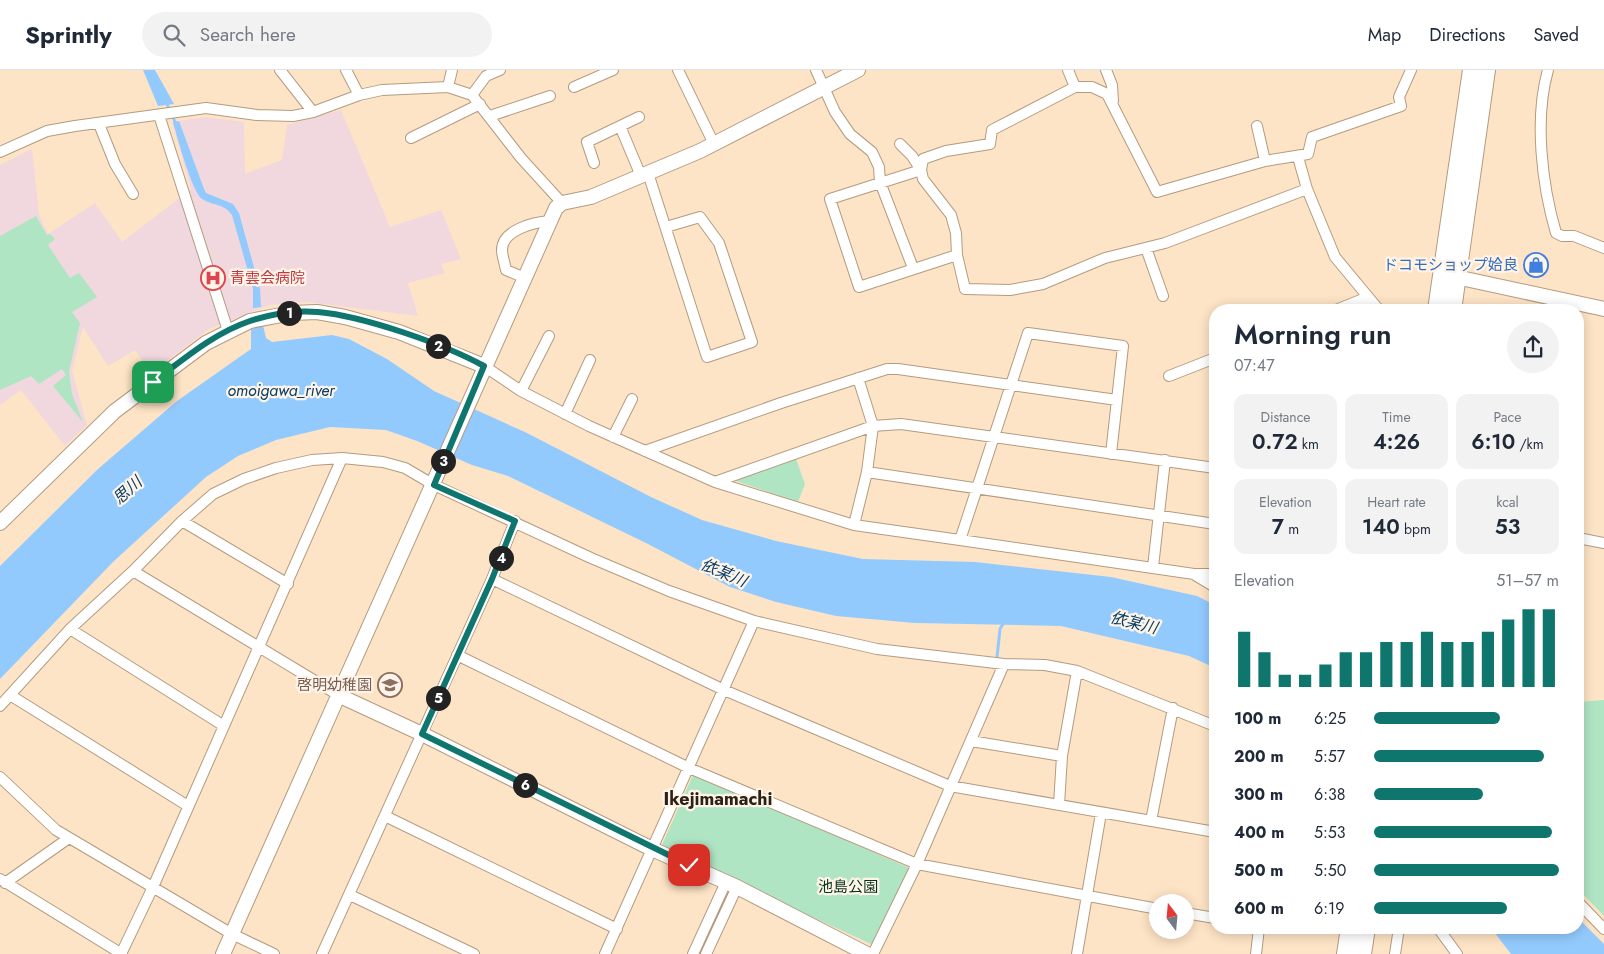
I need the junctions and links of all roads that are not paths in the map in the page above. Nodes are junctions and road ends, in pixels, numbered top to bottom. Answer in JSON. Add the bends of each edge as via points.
{"nodes":[{"id":1,"x":280,"y":70,"type":"edge"},
{"id":2,"x":346,"y":70,"type":"edge"},
{"id":3,"x":452,"y":70,"type":"edge"},
{"id":4,"x":500,"y":70,"type":"edge"},
{"id":5,"x":613,"y":70,"type":"edge"},
{"id":6,"x":678,"y":70,"type":"edge"},
{"id":7,"x":816,"y":70,"type":"edge"},
{"id":8,"x":858,"y":70,"type":"edge"},
{"id":9,"x":1068,"y":70,"type":"edge"},
{"id":10,"x":1106,"y":70,"type":"edge"},
{"id":11,"x":1412,"y":70,"type":"edge"},
{"id":12,"x":1472,"y":70,"type":"edge"},
{"id":13,"x":1486,"y":70,"type":"edge"},
{"id":14,"x":1548,"y":70,"type":"edge"},
{"id":15,"x":448,"y":87,"type":"junction"},
{"id":16,"x":574,"y":87,"type":"dead end"},
{"id":17,"x":824,"y":87,"type":"junction"},
{"id":18,"x":1075,"y":87,"type":"junction"},
{"id":19,"x":359,"y":95,"type":"junction"},
{"id":20,"x":472,"y":95,"type":"junction"},
{"id":21,"x":550,"y":96,"type":"dead end"},
{"id":22,"x":480,"y":104,"type":"junction"},
{"id":23,"x":1114,"y":105,"type":"junction"},
{"id":24,"x":313,"y":112,"type":"junction"},
{"id":25,"x":159,"y":115,"type":"junction"},
{"id":26,"x":490,"y":116,"type":"junction"},
{"id":27,"x":639,"y":117,"type":"dead end"},
{"id":28,"x":100,"y":124,"type":"junction"},
{"id":29,"x":620,"y":126,"type":"junction"},
{"id":30,"x":1257,"y":126,"type":"dead end"},
{"id":31,"x":410,"y":138,"type":"dead end"},
{"id":32,"x":714,"y":144,"type":"junction"},
{"id":33,"x":900,"y":144,"type":"dead end"},
{"id":34,"x":0,"y":152,"type":"edge"},
{"id":35,"x":1298,"y":157,"type":"junction"},
{"id":36,"x":1265,"y":161,"type":"junction"},
{"id":37,"x":594,"y":163,"type":"dead end"},
{"id":38,"x":921,"y":170,"type":"junction"},
{"id":39,"x":645,"y":174,"type":"junction"},
{"id":40,"x":880,"y":182,"type":"junction"},
{"id":41,"x":1307,"y":189,"type":"junction"},
{"id":42,"x":133,"y":194,"type":"dead end"},
{"id":43,"x":562,"y":203,"type":"junction"},
{"id":44,"x":550,"y":221,"type":"junction"},
{"id":45,"x":666,"y":227,"type":"junction"},
{"id":46,"x":1146,"y":248,"type":"junction"},
{"id":47,"x":1604,"y":248,"type":"edge"},
{"id":48,"x":957,"y":256,"type":"junction"},
{"id":49,"x":912,"y":268,"type":"junction"},
{"id":50,"x":1456,"y":277,"type":"junction"},
{"id":51,"x":525,"y":278,"type":"junction"},
{"id":52,"x":1163,"y":296,"type":"dead end"},
{"id":53,"x":1368,"y":297,"type":"junction"},
{"id":54,"x":1351,"y":304,"type":"edge"},
{"id":55,"x":1374,"y":304,"type":"edge"},
{"id":56,"x":1438,"y":304,"type":"edge"},
{"id":57,"x":1453,"y":304,"type":"edge"},
{"id":58,"x":1581,"y":304,"type":"edge"},
{"id":59,"x":1584,"y":305,"type":"edge"},
{"id":60,"x":1604,"y":309,"type":"edge"},
{"id":61,"x":228,"y":330,"type":"junction"},
{"id":62,"x":549,"y":336,"type":"dead end"},
{"id":63,"x":590,"y":360,"type":"dead end"},
{"id":64,"x":1209,"y":360,"type":"edge"},
{"id":65,"x":482,"y":373,"type":"junction"},
{"id":66,"x":1169,"y":376,"type":"dead end"},
{"id":67,"x":858,"y":378,"type":"junction"},
{"id":68,"x":1011,"y":384,"type":"junction"},
{"id":69,"x":521,"y":391,"type":"junction"},
{"id":70,"x":632,"y":399,"type":"dead end"},
{"id":71,"x":1117,"y":400,"type":"junction"},
{"id":72,"x":565,"y":414,"type":"junction"},
{"id":73,"x":873,"y":426,"type":"junction"},
{"id":74,"x":995,"y":435,"type":"junction"},
{"id":75,"x":613,"y":437,"type":"junction"},
{"id":76,"x":646,"y":451,"type":"junction"},
{"id":77,"x":1111,"y":454,"type":"junction"},
{"id":78,"x":342,"y":458,"type":"junction"},
{"id":79,"x":1165,"y":460,"type":"junction"},
{"id":80,"x":1209,"y":467,"type":"edge"},
{"id":81,"x":867,"y":472,"type":"junction"},
{"id":82,"x":435,"y":481,"type":"junction"},
{"id":83,"x":715,"y":482,"type":"junction"},
{"id":84,"x":977,"y":490,"type":"junction"},
{"id":85,"x":1159,"y":516,"type":"junction"},
{"id":86,"x":182,"y":521,"type":"junction"},
{"id":87,"x":515,"y":521,"type":"junction"},
{"id":88,"x":0,"y":523,"type":"edge"},
{"id":89,"x":1209,"y":523,"type":"edge"},
{"id":90,"x":854,"y":525,"type":"junction"},
{"id":91,"x":1584,"y":539,"type":"edge"},
{"id":92,"x":960,"y":540,"type":"junction"},
{"id":93,"x":1604,"y":543,"type":"edge"},
{"id":94,"x":1153,"y":567,"type":"junction"},
{"id":95,"x":133,"y":571,"type":"junction"},
{"id":96,"x":1194,"y":574,"type":"junction"},
{"id":97,"x":1209,"y":574,"type":"edge"},
{"id":98,"x":492,"y":579,"type":"junction"},
{"id":99,"x":1209,"y":583,"type":"edge"},
{"id":100,"x":288,"y":584,"type":"junction"},
{"id":101,"x":754,"y":621,"type":"junction"},
{"id":102,"x":70,"y":630,"type":"junction"},
{"id":103,"x":259,"y":648,"type":"junction"},
{"id":104,"x":457,"y":655,"type":"junction"},
{"id":105,"x":1004,"y":664,"type":"junction"},
{"id":106,"x":1077,"y":671,"type":"junction"},
{"id":107,"x":724,"y":690,"type":"junction"},
{"id":108,"x":10,"y":695,"type":"junction"},
{"id":109,"x":340,"y":696,"type":"junction"},
{"id":110,"x":0,"y":706,"type":"edge"},
{"id":111,"x":1172,"y":708,"type":"junction"},
{"id":112,"x":1209,"y":723,"type":"edge"},
{"id":113,"x":224,"y":726,"type":"junction"},
{"id":114,"x":422,"y":734,"type":"junction"},
{"id":115,"x":971,"y":741,"type":"junction"},
{"id":116,"x":1062,"y":756,"type":"junction"},
{"id":117,"x":689,"y":768,"type":"junction"},
{"id":118,"x":0,"y":777,"type":"edge"},
{"id":119,"x":950,"y":786,"type":"junction"},
{"id":120,"x":1059,"y":805,"type":"junction"},
{"id":121,"x":188,"y":806,"type":"junction"},
{"id":122,"x":1101,"y":813,"type":"junction"},
{"id":123,"x":385,"y":816,"type":"junction"},
{"id":124,"x":1152,"y":821,"type":"junction"},
{"id":125,"x":1209,"y":831,"type":"edge"},
{"id":126,"x":69,"y":838,"type":"junction"},
{"id":127,"x":652,"y":849,"type":"junction"},
{"id":128,"x":917,"y":864,"type":"junction"},
{"id":129,"x":2,"y":881,"type":"edge"},
{"id":130,"x":731,"y":885,"type":"junction"},
{"id":131,"x":153,"y":887,"type":"junction"},
{"id":132,"x":350,"y":895,"type":"junction"},
{"id":133,"x":1087,"y":897,"type":"junction"},
{"id":134,"x":1149,"y":907,"type":"edge"},
{"id":135,"x":1584,"y":908,"type":"edge"},
{"id":136,"x":1194,"y":914,"type":"edge"},
{"id":137,"x":1209,"y":917,"type":"edge"},
{"id":138,"x":1604,"y":928,"type":"edge"},
{"id":139,"x":617,"y":929,"type":"junction"},
{"id":140,"x":232,"y":934,"type":"junction"},
{"id":141,"x":1258,"y":934,"type":"edge"},
{"id":142,"x":1349,"y":934,"type":"edge"},
{"id":143,"x":1365,"y":934,"type":"edge"},
{"id":144,"x":1398,"y":934,"type":"edge"},
{"id":145,"x":1442,"y":934,"type":"edge"},
{"id":146,"x":121,"y":954,"type":"edge"},
{"id":147,"x":223,"y":954,"type":"edge"},
{"id":148,"x":274,"y":954,"type":"edge"},
{"id":149,"x":322,"y":954,"type":"edge"},
{"id":150,"x":474,"y":954,"type":"edge"},
{"id":151,"x":605,"y":954,"type":"edge"},
{"id":152,"x":693,"y":954,"type":"edge"},
{"id":153,"x":706,"y":954,"type":"edge"},
{"id":154,"x":867,"y":954,"type":"edge"},
{"id":155,"x":872,"y":954,"type":"edge"},
{"id":156,"x":1077,"y":954,"type":"edge"},
{"id":157,"x":1256,"y":954,"type":"edge"},
{"id":158,"x":1346,"y":954,"type":"edge"},
{"id":159,"x":1362,"y":954,"type":"edge"},
{"id":160,"x":1395,"y":954,"type":"edge"},
{"id":161,"x":1457,"y":954,"type":"edge"}],
"edges":[{"from":1,"to":24,"type":"street"},
{"from":2,"to":19,"type":"street"},
{"from":3,"to":15,"type":"street"},
{"from":4,"to":20,"type":"street","via":[[486,76]]},
{"from":5,"to":16,"type":"street"},
{"from":6,"to":32,"type":"street"},
{"from":7,"to":17,"type":"street"},
{"from":8,"to":17,"type":"street"},
{"from":9,"to":18,"type":"street"},
{"from":10,"to":23,"type":"street","via":[[1112,85]]},
{"from":11,"to":35,"type":"street","via":[[1399,97],[1401,106],[1312,137],[1308,154]]},
{"from":12,"to":56,"type":"highway"},
{"from":13,"to":50,"type":"highway"},
{"from":14,"to":47,"type":"street","via":[[1540,144],[1556,233],[1574,236]]},
{"from":15,"to":19,"type":"street","via":[[382,90]]},
{"from":15,"to":20,"type":"street"},
{"from":17,"to":32,"type":"street"},
{"from":17,"to":40,"type":"street","via":[[850,134],[872,152]]},
{"from":18,"to":23,"type":"street","via":[[1102,90]]},
{"from":18,"to":38,"type":"street","via":[[992,130],[990,144],[946,151],[923,159]]},
{"from":19,"to":24,"type":"street"},
{"from":20,"to":22,"type":"street"},
{"from":21,"to":26,"type":"street"},
{"from":22,"to":26,"type":"street"},
{"from":22,"to":31,"type":"street"},
{"from":23,"to":36,"type":"street","via":[[1157,192]]},
{"from":24,"to":25,"type":"street","via":[[294,116],[257,115],[206,108]]},
{"from":25,"to":28,"type":"street"},
{"from":25,"to":61,"type":"street"},
{"from":26,"to":43,"type":"street"},
{"from":27,"to":29,"type":"street"},
{"from":28,"to":34,"type":"street","via":[[48,131]]},
{"from":28,"to":42,"type":"street","via":[[115,164]]},
{"from":29,"to":37,"type":"street","via":[[587,142]]},
{"from":29,"to":39,"type":"street"},
{"from":30,"to":36,"type":"street"},
{"from":32,"to":39,"type":"street"},
{"from":33,"to":38,"type":"street"},
{"from":35,"to":36,"type":"street"},
{"from":35,"to":41,"type":"street"},
{"from":38,"to":40,"type":"street"},
{"from":38,"to":48,"type":"street","via":[[923,178],[951,215]]},
{"from":39,"to":43,"type":"street","via":[[591,197]]},
{"from":39,"to":45,"type":"street"},
{"from":40,"to":49,"type":"street"},
{"from":40,"to":49,"type":"street","via":[[830,199],[859,287]]},
{"from":41,"to":46,"type":"street"},
{"from":41,"to":53,"type":"street","via":[[1335,257]]},
{"from":43,"to":44,"type":"street"},
{"from":44,"to":51,"type":"street"},
{"from":44,"to":51,"type":"street","via":[[536,222],[506,239],[502,249],[506,270]]},
{"from":45,"to":45,"type":"street","via":[[706,357],[752,342],[719,243],[700,217]]},
{"from":46,"to":48,"type":"street","via":[[1105,258],[1043,284],[986,291],[965,289]]},
{"from":46,"to":52,"type":"street"},
{"from":48,"to":49,"type":"street"},
{"from":50,"to":57,"type":"highway"},
{"from":50,"to":58,"type":"street"},
{"from":51,"to":65,"type":"street"},
{"from":53,"to":54,"type":"street"},
{"from":53,"to":55,"type":"street"},
{"from":59,"to":60,"type":"street"},
{"from":61,"to":65,"type":"street","via":[[269,316],[317,312],[398,332]]},
{"from":61,"to":88,"type":"street","via":[[115,411]]},
{"from":62,"to":69,"type":"street"},
{"from":63,"to":72,"type":"street"},
{"from":64,"to":66,"type":"street"},
{"from":65,"to":69,"type":"street"},
{"from":65,"to":82,"type":"street"},
{"from":67,"to":68,"type":"street","via":[[898,369]]},
{"from":67,"to":73,"type":"street"},
{"from":67,"to":76,"type":"street"},
{"from":68,"to":71,"type":"street"},
{"from":68,"to":71,"type":"street","via":[[1028,333],[1123,346]]},
{"from":68,"to":74,"type":"street"},
{"from":69,"to":72,"type":"street"},
{"from":70,"to":75,"type":"street"},
{"from":71,"to":77,"type":"street"},
{"from":72,"to":75,"type":"street"},
{"from":73,"to":74,"type":"street","via":[[901,424]]},
{"from":73,"to":81,"type":"street"},
{"from":73,"to":83,"type":"street"},
{"from":74,"to":77,"type":"street"},
{"from":74,"to":84,"type":"street"},
{"from":75,"to":76,"type":"street"},
{"from":76,"to":83,"type":"street"},
{"from":77,"to":79,"type":"street"},
{"from":78,"to":82,"type":"street","via":[[383,462]]},
{"from":78,"to":86,"type":"street","via":[[312,460],[244,479],[213,494]]},
{"from":78,"to":100,"type":"street"},
{"from":79,"to":80,"type":"street"},
{"from":79,"to":85,"type":"street"},
{"from":81,"to":84,"type":"street"},
{"from":81,"to":90,"type":"street"},
{"from":82,"to":87,"type":"street"},
{"from":82,"to":109,"type":"street"},
{"from":83,"to":90,"type":"street"},
{"from":84,"to":85,"type":"street"},
{"from":84,"to":92,"type":"street"},
{"from":85,"to":89,"type":"street"},
{"from":85,"to":94,"type":"street"},
{"from":86,"to":95,"type":"street"},
{"from":86,"to":100,"type":"street"},
{"from":87,"to":98,"type":"street"},
{"from":87,"to":101,"type":"street","via":[[634,576]]},
{"from":90,"to":92,"type":"street"},
{"from":91,"to":93,"type":"street"},
{"from":92,"to":94,"type":"street"},
{"from":94,"to":96,"type":"street"},
{"from":95,"to":102,"type":"street"},
{"from":95,"to":103,"type":"street"},
{"from":96,"to":97,"type":"street"},
{"from":96,"to":99,"type":"street"},
{"from":98,"to":104,"type":"street"},
{"from":98,"to":107,"type":"street"},
{"from":100,"to":103,"type":"street"},
{"from":101,"to":105,"type":"street","via":[[877,649]]},
{"from":101,"to":107,"type":"street"},
{"from":102,"to":108,"type":"street"},
{"from":102,"to":113,"type":"street"},
{"from":103,"to":109,"type":"street"},
{"from":103,"to":113,"type":"street"},
{"from":104,"to":114,"type":"street"},
{"from":104,"to":117,"type":"street"},
{"from":105,"to":106,"type":"street","via":[[1045,665]]},
{"from":105,"to":115,"type":"street"},
{"from":106,"to":111,"type":"street"},
{"from":106,"to":116,"type":"street"},
{"from":107,"to":117,"type":"street"},
{"from":107,"to":119,"type":"street"},
{"from":108,"to":110,"type":"street"},
{"from":108,"to":121,"type":"street"},
{"from":109,"to":114,"type":"street"},
{"from":109,"to":140,"type":"street"},
{"from":111,"to":112,"type":"street"},
{"from":111,"to":124,"type":"street"},
{"from":113,"to":121,"type":"street"},
{"from":114,"to":123,"type":"street"},
{"from":114,"to":127,"type":"street"},
{"from":115,"to":116,"type":"street"},
{"from":115,"to":119,"type":"street"},
{"from":116,"to":120,"type":"street"},
{"from":117,"to":127,"type":"street"},
{"from":117,"to":128,"type":"street"},
{"from":118,"to":126,"type":"street","via":[[56,830]]},
{"from":119,"to":120,"type":"street"},
{"from":119,"to":128,"type":"street"},
{"from":120,"to":122,"type":"street"},
{"from":121,"to":131,"type":"street"},
{"from":122,"to":124,"type":"street"},
{"from":122,"to":133,"type":"street"},
{"from":123,"to":132,"type":"street"},
{"from":123,"to":139,"type":"street"},
{"from":124,"to":125,"type":"street"},
{"from":126,"to":129,"type":"street"},
{"from":126,"to":131,"type":"street"},
{"from":127,"to":130,"type":"street"},
{"from":127,"to":139,"type":"street"},
{"from":128,"to":133,"type":"street"},
{"from":128,"to":155,"type":"street"},
{"from":129,"to":146,"type":"street"},
{"from":130,"to":152,"type":"street"},
{"from":130,"to":153,"type":"street"},
{"from":130,"to":154,"type":"street"},
{"from":131,"to":140,"type":"street"},
{"from":131,"to":146,"type":"street"},
{"from":132,"to":149,"type":"street"},
{"from":132,"to":150,"type":"street"},
{"from":133,"to":134,"type":"street"},
{"from":133,"to":156,"type":"street"},
{"from":135,"to":138,"type":"street"},
{"from":136,"to":137,"type":"street"},
{"from":139,"to":151,"type":"street"},
{"from":140,"to":147,"type":"street"},
{"from":140,"to":148,"type":"street"},
{"from":141,"to":157,"type":"street"},
{"from":142,"to":158,"type":"highway"},
{"from":143,"to":159,"type":"highway"},
{"from":144,"to":160,"type":"street"},
{"from":145,"to":161,"type":"street"}]}
